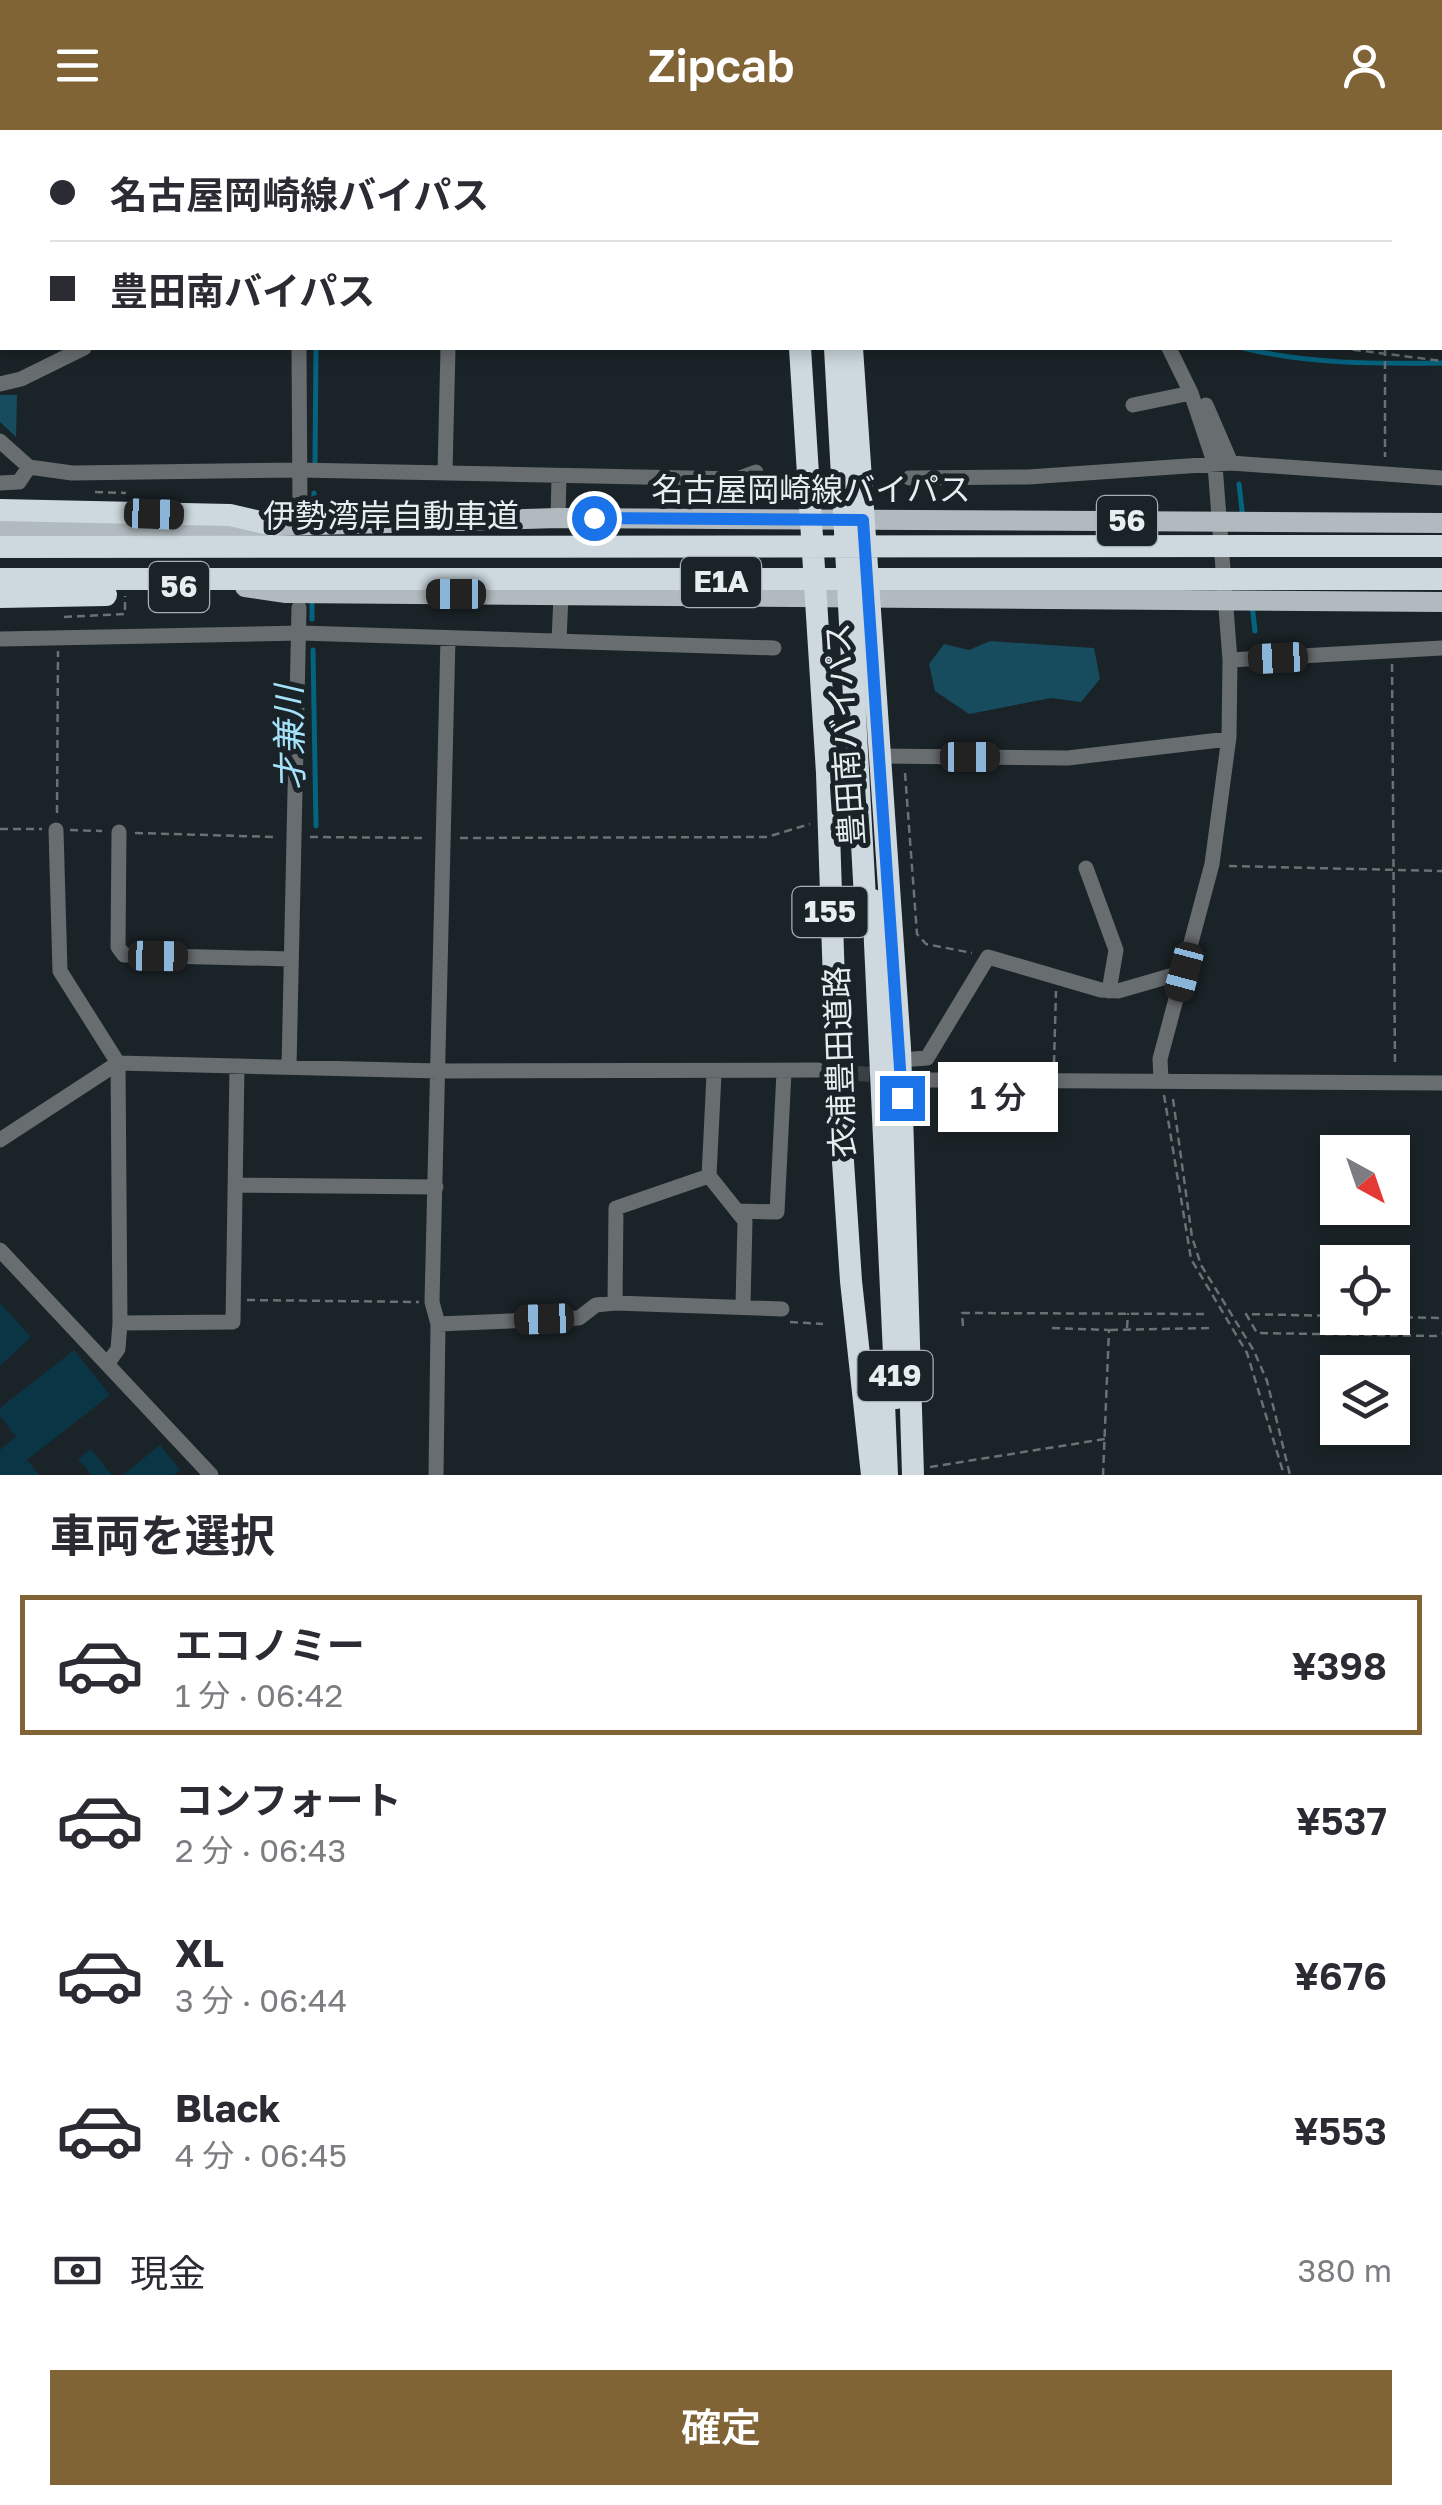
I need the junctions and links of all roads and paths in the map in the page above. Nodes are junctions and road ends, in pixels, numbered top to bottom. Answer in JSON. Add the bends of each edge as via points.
{"nodes":[{"id":1,"x":80,"y":350,"type":"edge"},
{"id":2,"x":299,"y":350,"type":"edge"},
{"id":3,"x":448,"y":350,"type":"edge"},
{"id":4,"x":800,"y":350,"type":"edge"},
{"id":5,"x":836,"y":350,"type":"edge"},
{"id":6,"x":844,"y":350,"type":"edge"},
{"id":7,"x":852,"y":350,"type":"edge"},
{"id":8,"x":1170,"y":350,"type":"edge"},
{"id":9,"x":1179,"y":350,"type":"edge"},
{"id":10,"x":1355,"y":350,"type":"edge"},
{"id":11,"x":1384,"y":350,"type":"edge"},
{"id":12,"x":1384,"y":354,"type":"junction"},
{"id":13,"x":1442,"y":362,"type":"edge"},
{"id":14,"x":0,"y":384,"type":"edge"},
{"id":15,"x":1192,"y":393,"type":"junction"},
{"id":16,"x":1133,"y":405,"type":"dead end"},
{"id":17,"x":0,"y":441,"type":"edge"},
{"id":18,"x":1223,"y":464,"type":"junction"},
{"id":19,"x":28,"y":466,"type":"junction"},
{"id":20,"x":298,"y":470,"type":"junction"},
{"id":21,"x":445,"y":472,"type":"junction"},
{"id":22,"x":756,"y":472,"type":"dead end"},
{"id":23,"x":1385,"y":474,"type":"junction"},
{"id":24,"x":559,"y":476,"type":"junction"},
{"id":25,"x":909,"y":478,"type":"dead end"},
{"id":26,"x":1442,"y":478,"type":"edge"},
{"id":27,"x":0,"y":483,"type":"edge"},
{"id":28,"x":300,"y":511,"type":"dead end"},
{"id":29,"x":0,"y":514,"type":"edge"},
{"id":30,"x":558,"y":518,"type":"junction"},
{"id":31,"x":75,"y":520,"type":"junction"},
{"id":32,"x":811,"y":520,"type":"junction"},
{"id":33,"x":863,"y":520,"type":"junction"},
{"id":34,"x":1442,"y":522,"type":"edge"},
{"id":35,"x":273,"y":525,"type":"joint"},
{"id":36,"x":0,"y":529,"type":"edge"},
{"id":37,"x":0,"y":546,"type":"edge"},
{"id":38,"x":1442,"y":546,"type":"edge"},
{"id":39,"x":1442,"y":579,"type":"edge"},
{"id":40,"x":0,"y":580,"type":"edge"},
{"id":41,"x":0,"y":594,"type":"edge"},
{"id":42,"x":560,"y":595,"type":"junction"},
{"id":43,"x":816,"y":597,"type":"junction"},
{"id":44,"x":868,"y":598,"type":"junction"},
{"id":45,"x":64,"y":600,"type":"junction"},
{"id":46,"x":292,"y":601,"type":"junction"},
{"id":47,"x":1442,"y":602,"type":"edge"},
{"id":48,"x":125,"y":614,"type":"dead end"},
{"id":49,"x":300,"y":634,"type":"junction"},
{"id":50,"x":58,"y":637,"type":"junction"},
{"id":51,"x":448,"y":638,"type":"junction"},
{"id":52,"x":0,"y":640,"type":"edge"},
{"id":53,"x":558,"y":641,"type":"junction"},
{"id":54,"x":774,"y":648,"type":"dead end"},
{"id":55,"x":1442,"y":648,"type":"edge"},
{"id":56,"x":1392,"y":651,"type":"junction"},
{"id":57,"x":1230,"y":660,"type":"junction"},
{"id":58,"x":1228,"y":740,"type":"junction"},
{"id":59,"x":878,"y":756,"type":"junction"},
{"id":60,"x":904,"y":756,"type":"junction"},
{"id":61,"x":0,"y":829,"type":"edge"},
{"id":62,"x":56,"y":830,"type":"junction"},
{"id":63,"x":120,"y":832,"type":"dead end"},
{"id":64,"x":1212,"y":864,"type":"junction"},
{"id":65,"x":1086,"y":868,"type":"dead end"},
{"id":66,"x":1392,"y":868,"type":"junction"},
{"id":67,"x":1442,"y":871,"type":"edge"},
{"id":68,"x":988,"y":957,"type":"junction"},
{"id":69,"x":291,"y":959,"type":"junction"},
{"id":70,"x":1184,"y":972,"type":"junction"},
{"id":71,"x":1057,"y":977,"type":"junction"},
{"id":72,"x":1110,"y":990,"type":"junction"},
{"id":73,"x":900,"y":1060,"type":"junction"},
{"id":74,"x":118,"y":1063,"type":"junction"},
{"id":75,"x":237,"y":1066,"type":"junction"},
{"id":76,"x":289,"y":1067,"type":"junction"},
{"id":77,"x":818,"y":1070,"type":"tunnel mouth"},
{"id":78,"x":439,"y":1071,"type":"junction"},
{"id":79,"x":784,"y":1072,"type":"junction"},
{"id":80,"x":714,"y":1074,"type":"junction"},
{"id":81,"x":1161,"y":1079,"type":"junction"},
{"id":82,"x":928,"y":1080,"type":"tunnel mouth"},
{"id":83,"x":1054,"y":1080,"type":"junction"},
{"id":84,"x":1395,"y":1083,"type":"junction"},
{"id":85,"x":1442,"y":1083,"type":"edge"},
{"id":86,"x":0,"y":1140,"type":"edge"},
{"id":87,"x":709,"y":1176,"type":"junction"},
{"id":88,"x":236,"y":1185,"type":"junction"},
{"id":89,"x":436,"y":1187,"type":"junction"},
{"id":90,"x":737,"y":1211,"type":"junction"},
{"id":91,"x":0,"y":1250,"type":"edge"},
{"id":92,"x":885,"y":1279,"type":"junction"},
{"id":93,"x":235,"y":1300,"type":"junction"},
{"id":94,"x":432,"y":1302,"type":"junction"},
{"id":95,"x":615,"y":1302,"type":"junction"},
{"id":96,"x":744,"y":1305,"type":"junction"},
{"id":97,"x":782,"y":1309,"type":"dead end"},
{"id":98,"x":1064,"y":1313,"type":"junction"},
{"id":99,"x":1128,"y":1313,"type":"junction"},
{"id":100,"x":1205,"y":1314,"type":"dead end"},
{"id":101,"x":1320,"y":1316,"type":"edge"},
{"id":102,"x":1410,"y":1317,"type":"edge"},
{"id":103,"x":1442,"y":1318,"type":"edge"},
{"id":104,"x":120,"y":1323,"type":"junction"},
{"id":105,"x":438,"y":1324,"type":"junction"},
{"id":106,"x":962,"y":1326,"type":"dead end"},
{"id":107,"x":1052,"y":1328,"type":"dead end"},
{"id":108,"x":1065,"y":1328,"type":"junction"},
{"id":109,"x":1213,"y":1328,"type":"dead end"},
{"id":110,"x":1109,"y":1330,"type":"junction"},
{"id":111,"x":1127,"y":1330,"type":"junction"},
{"id":112,"x":1442,"y":1333,"type":"edge"},
{"id":113,"x":1320,"y":1334,"type":"edge"},
{"id":114,"x":1376,"y":1335,"type":"edge"},
{"id":115,"x":108,"y":1362,"type":"junction"},
{"id":116,"x":1106,"y":1439,"type":"junction"},
{"id":117,"x":908,"y":1473,"type":"edge"},
{"id":118,"x":211,"y":1475,"type":"edge"},
{"id":119,"x":436,"y":1475,"type":"edge"},
{"id":120,"x":872,"y":1475,"type":"edge"},
{"id":121,"x":887,"y":1475,"type":"edge"},
{"id":122,"x":1103,"y":1475,"type":"edge"},
{"id":123,"x":1284,"y":1475,"type":"edge"}],
"edges":[{"from":1,"to":14,"type":"street"},
{"from":2,"to":20,"type":"street"},
{"from":3,"to":21,"type":"street"},
{"from":4,"to":32,"type":"highway","number":"155"},
{"from":5,"to":92,"type":"highway","name":"衣浦豊田道路","number":"419"},
{"from":6,"to":92,"type":"highway","name":"衣浦豊田道路","number":"419"},
{"from":7,"to":33,"type":"highway","name":"豊田南バイパス","number":"155"},
{"from":8,"to":15,"type":"street"},
{"from":9,"to":18,"type":"street"},
{"from":10,"to":12,"type":"path"},
{"from":11,"to":12,"type":"path"},
{"from":12,"to":13,"type":"path"},
{"from":12,"to":23,"type":"path"},
{"from":15,"to":16,"type":"street"},
{"from":15,"to":18,"type":"street"},
{"from":17,"to":19,"type":"street"},
{"from":18,"to":23,"type":"street"},
{"from":18,"to":25,"type":"street"},
{"from":18,"to":57,"type":"street","via":[[1217,483]]},
{"from":19,"to":20,"type":"street","via":[[72,473]]},
{"from":19,"to":27,"type":"street","via":[[20,482]]},
{"from":20,"to":21,"type":"street"},
{"from":20,"to":28,"type":"street"},
{"from":21,"to":24,"type":"street"},
{"from":22,"to":24,"type":"street","via":[[737,479]]},
{"from":23,"to":26,"type":"street"},
{"from":24,"to":30,"type":"street"},
{"from":29,"to":31,"type":"highway"},
{"from":30,"to":32,"type":"main road","name":"名古屋岡崎線バイパス","number":"56"},
{"from":30,"to":35,"type":"main road","name":"名古屋岡崎線バイパス","number":"56"},
{"from":31,"to":35,"type":"highway","via":[[230,515]]},
{"from":31,"to":36,"type":"main road"},
{"from":32,"to":33,"type":"main road","name":"名古屋岡崎線バイパス","number":"56"},
{"from":32,"to":43,"type":"highway","number":"155"},
{"from":33,"to":34,"type":"main road","name":"名古屋岡崎線バイパス","number":"56"},
{"from":33,"to":44,"type":"highway","name":"豊田南バイパス","number":"155"},
{"from":37,"to":38,"type":"highway","name":"伊勢湾岸自動車道","number":"E1A"},
{"from":39,"to":40,"type":"highway","name":"伊勢湾岸自動車道","number":"E1A"},
{"from":41,"to":45,"type":"highway"},
{"from":42,"to":43,"type":"main road"},
{"from":42,"to":46,"type":"main road"},
{"from":42,"to":53,"type":"street"},
{"from":43,"to":44,"type":"main road"},
{"from":43,"to":120,"type":"highway","number":"155","via":[[837,1072]]},
{"from":44,"to":47,"type":"main road"},
{"from":44,"to":59,"type":"highway","name":"豊田南バイパス","number":"155"},
{"from":45,"to":46,"type":"highway"},
{"from":45,"to":48,"type":"path"},
{"from":46,"to":49,"type":"street"},
{"from":49,"to":50,"type":"street"},
{"from":49,"to":51,"type":"street"},
{"from":49,"to":69,"type":"street"},
{"from":50,"to":52,"type":"street"},
{"from":50,"to":62,"type":"path"},
{"from":51,"to":53,"type":"street"},
{"from":51,"to":78,"type":"street"},
{"from":53,"to":54,"type":"street"},
{"from":55,"to":56,"type":"street"},
{"from":56,"to":57,"type":"street"},
{"from":56,"to":66,"type":"path"},
{"from":57,"to":58,"type":"street"},
{"from":58,"to":60,"type":"street","via":[[1068,758]]},
{"from":58,"to":64,"type":"street"},
{"from":59,"to":60,"type":"street"},
{"from":59,"to":73,"type":"highway","name":"豊田南バイパス","number":"155"},
{"from":60,"to":68,"type":"path","via":[[916,934],[926,944]]},
{"from":61,"to":62,"type":"path"},
{"from":62,"to":74,"type":"street","via":[[60,971]]},
{"from":63,"to":69,"type":"street","via":[[118,947],[124,955]]},
{"from":64,"to":66,"type":"path"},
{"from":64,"to":70,"type":"street"},
{"from":65,"to":72,"type":"street","via":[[1116,950]]},
{"from":66,"to":67,"type":"path"},
{"from":66,"to":84,"type":"path"},
{"from":68,"to":71,"type":"street"},
{"from":68,"to":73,"type":"street","via":[[927,1058]]},
{"from":69,"to":76,"type":"street"},
{"from":70,"to":72,"type":"street"},
{"from":70,"to":81,"type":"street","via":[[1160,1059]]},
{"from":71,"to":72,"type":"street"},
{"from":71,"to":83,"type":"path"},
{"from":73,"to":117,"type":"highway","name":"豊田南バイパス","number":"155"},
{"from":74,"to":75,"type":"street"},
{"from":74,"to":86,"type":"street"},
{"from":74,"to":104,"type":"street"},
{"from":75,"to":76,"type":"street"},
{"from":75,"to":88,"type":"street"},
{"from":76,"to":78,"type":"street"},
{"from":77,"to":79,"type":"street"},
{"from":78,"to":80,"type":"street"},
{"from":78,"to":89,"type":"street"},
{"from":79,"to":80,"type":"street"},
{"from":79,"to":90,"type":"street","via":[[777,1212]]},
{"from":80,"to":87,"type":"street"},
{"from":81,"to":83,"type":"street"},
{"from":81,"to":84,"type":"street"},
{"from":81,"to":123,"type":"path","via":[[1191,1259],[1247,1353]]},
{"from":82,"to":83,"type":"street"},
{"from":84,"to":85,"type":"street"},
{"from":87,"to":90,"type":"street"},
{"from":87,"to":95,"type":"street","via":[[616,1208]]},
{"from":88,"to":89,"type":"street"},
{"from":88,"to":93,"type":"street"},
{"from":89,"to":94,"type":"street"},
{"from":90,"to":96,"type":"street","via":[[746,1222]]},
{"from":91,"to":115,"type":"street"},
{"from":92,"to":117,"type":"highway","name":"衣浦豊田道路","number":"419"},
{"from":92,"to":121,"type":"highway","name":"衣浦豊田道路","number":"419"},
{"from":93,"to":94,"type":"path"},
{"from":93,"to":104,"type":"street","via":[[233,1322],[226,1324]]},
{"from":94,"to":105,"type":"street"},
{"from":95,"to":96,"type":"street"},
{"from":95,"to":105,"type":"street","via":[[596,1304],[579,1318]]},
{"from":96,"to":97,"type":"street"},
{"from":98,"to":99,"type":"path"},
{"from":98,"to":106,"type":"path","via":[[962,1312]]},
{"from":98,"to":108,"type":"path"},
{"from":99,"to":100,"type":"path"},
{"from":99,"to":111,"type":"path"},
{"from":101,"to":113,"type":"path","via":[[1246,1314],[1256,1333]]},
{"from":102,"to":103,"type":"path"},
{"from":104,"to":115,"type":"street","via":[[118,1349]]},
{"from":105,"to":119,"type":"street"},
{"from":107,"to":108,"type":"path"},
{"from":108,"to":110,"type":"path"},
{"from":109,"to":111,"type":"path"},
{"from":110,"to":111,"type":"path"},
{"from":110,"to":116,"type":"path"},
{"from":112,"to":114,"type":"path"},
{"from":115,"to":118,"type":"street"},
{"from":116,"to":117,"type":"path"},
{"from":116,"to":122,"type":"path"}]}
